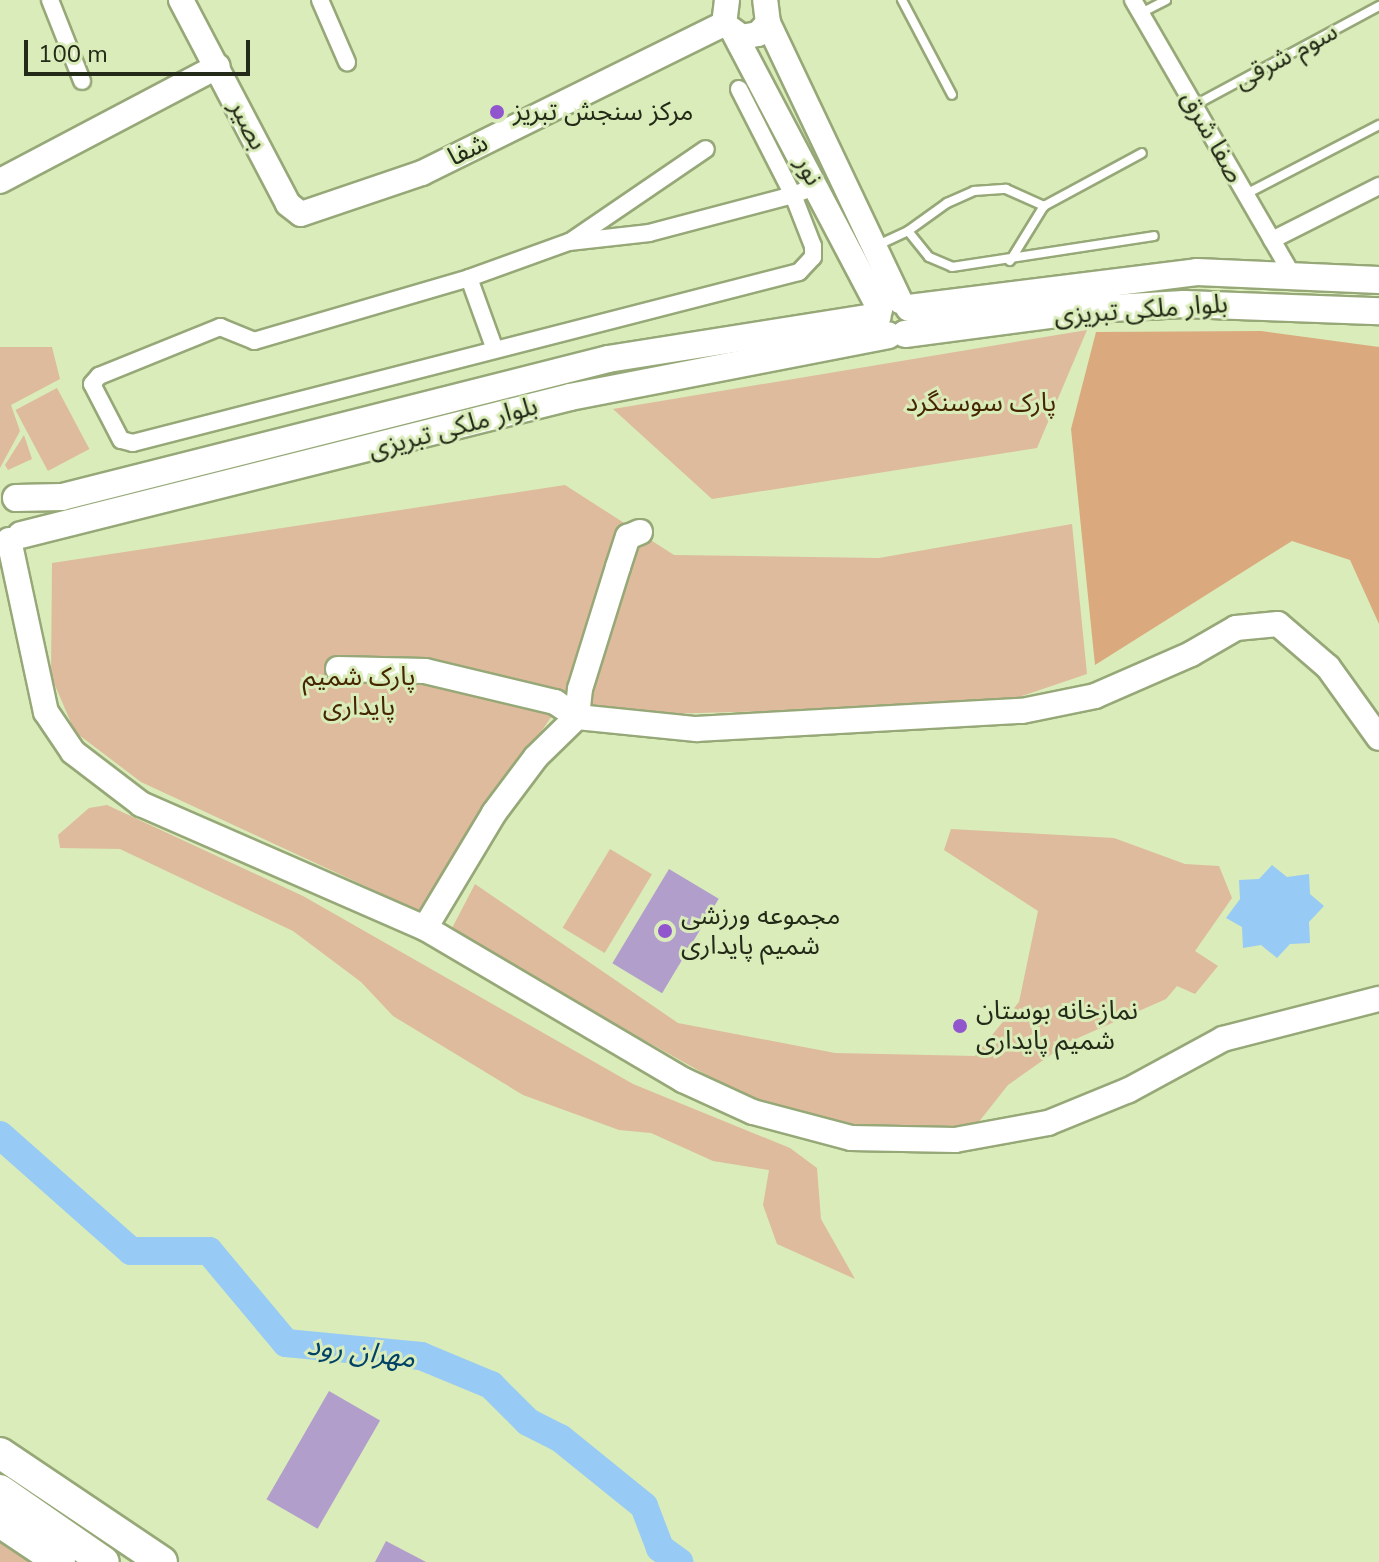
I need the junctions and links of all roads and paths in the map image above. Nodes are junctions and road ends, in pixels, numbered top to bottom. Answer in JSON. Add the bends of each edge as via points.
{"nodes":[{"id":1,"x":50,"y":0,"type":"edge"},
{"id":2,"x":181,"y":0,"type":"edge"},
{"id":3,"x":320,"y":0,"type":"edge"},
{"id":4,"x":902,"y":0,"type":"edge"},
{"id":5,"x":1166,"y":0,"type":"edge"},
{"id":6,"x":1379,"y":6,"type":"edge"},
{"id":7,"x":1137,"y":7,"type":"edge"},
{"id":8,"x":771,"y":8,"type":"edge"},
{"id":9,"x":725,"y":15,"type":"edge"},
{"id":10,"x":347,"y":62,"type":"dead end"},
{"id":11,"x":218,"y":66,"type":"junction"},
{"id":12,"x":82,"y":81,"type":"dead end"},
{"id":13,"x":739,"y":89,"type":"dead end"},
{"id":14,"x":952,"y":95,"type":"dead end"},
{"id":15,"x":1194,"y":106,"type":"junction"},
{"id":16,"x":1379,"y":125,"type":"edge"},
{"id":17,"x":706,"y":149,"type":"dead end"},
{"id":18,"x":1142,"y":153,"type":"dead end"},
{"id":19,"x":0,"y":181,"type":"edge"},
{"id":20,"x":817,"y":186,"type":"junction"},
{"id":21,"x":1379,"y":186,"type":"edge"},
{"id":22,"x":793,"y":195,"type":"junction"},
{"id":23,"x":1246,"y":195,"type":"junction"},
{"id":24,"x":1044,"y":206,"type":"junction"},
{"id":25,"x":291,"y":209,"type":"joint"},
{"id":26,"x":908,"y":231,"type":"junction"},
{"id":27,"x":1154,"y":236,"type":"dead end"},
{"id":28,"x":1272,"y":240,"type":"junction"},
{"id":29,"x":569,"y":242,"type":"junction"},
{"id":30,"x":874,"y":247,"type":"junction"},
{"id":31,"x":1010,"y":261,"type":"junction"},
{"id":32,"x":1291,"y":273,"type":"junction"},
{"id":33,"x":469,"y":278,"type":"junction"},
{"id":34,"x":1379,"y":280,"type":"edge"},
{"id":35,"x":1379,"y":311,"type":"edge"},
{"id":36,"x":893,"y":317,"type":"junction"},
{"id":37,"x":494,"y":347,"type":"junction"},
{"id":38,"x":8,"y":498,"type":"edge"},
{"id":39,"x":640,"y":532,"type":"dead end"},
{"id":40,"x":10,"y":539,"type":"edge"},
{"id":41,"x":338,"y":669,"type":"dead end"},
{"id":42,"x":577,"y":717,"type":"junction"},
{"id":43,"x":1379,"y":738,"type":"edge"},
{"id":44,"x":425,"y":928,"type":"junction"},
{"id":45,"x":1379,"y":999,"type":"edge"},
{"id":46,"x":0,"y":1453,"type":"edge"},
{"id":47,"x":0,"y":1490,"type":"edge"},
{"id":48,"x":0,"y":1522,"type":"edge"},
{"id":49,"x":60,"y":1562,"type":"edge"},
{"id":50,"x":104,"y":1562,"type":"edge"},
{"id":51,"x":162,"y":1562,"type":"edge"}],
"edges":[{"from":1,"to":12,"type":"street"},
{"from":2,"to":11,"type":"street","name":"بصیر"},
{"from":3,"to":10,"type":"street"},
{"from":4,"to":14,"type":"lane"},
{"from":5,"to":7,"type":"lane"},
{"from":6,"to":15,"type":"lane","name":"سوم شرقی"},
{"from":7,"to":15,"type":"street","name":"صفا شرق"},
{"from":8,"to":9,"type":"street","name":"شفا","via":[[758,34]]},
{"from":8,"to":30,"type":"street","name":"نور"},
{"from":9,"to":20,"type":"street","name":"نور"},
{"from":9,"to":25,"type":"street","name":"شفا","via":[[422,173],[301,214]]},
{"from":11,"to":19,"type":"street"},
{"from":11,"to":25,"type":"street","name":"بصیر"},
{"from":13,"to":22,"type":"street"},
{"from":15,"to":23,"type":"street","name":"صفا شرق"},
{"from":16,"to":23,"type":"lane"},
{"from":17,"to":29,"type":"street"},
{"from":18,"to":24,"type":"lane"},
{"from":20,"to":22,"type":"street"},
{"from":20,"to":36,"type":"street","name":"نور"},
{"from":21,"to":28,"type":"street"},
{"from":22,"to":29,"type":"street","via":[[649,233]]},
{"from":22,"to":37,"type":"street","via":[[813,246],[813,257],[799,272]]},
{"from":23,"to":28,"type":"street","name":"صفا شرق"},
{"from":24,"to":26,"type":"lane","via":[[1006,189],[974,191]]},
{"from":24,"to":31,"type":"lane"},
{"from":26,"to":30,"type":"lane"},
{"from":26,"to":31,"type":"lane","via":[[924,253],[945,267]]},
{"from":27,"to":31,"type":"lane"},
{"from":28,"to":32,"type":"street","name":"صفا شرق"},
{"from":29,"to":33,"type":"street"},
{"from":30,"to":36,"type":"street","name":"نور"},
{"from":32,"to":34,"type":"main road","name":"بلوار ملکى تبریزى"},
{"from":32,"to":36,"type":"main road","name":"بلوار ملکى تبریزى","via":[[1148,275]]},
{"from":33,"to":37,"type":"street"},
{"from":33,"to":37,"type":"street","via":[[254,341],[220,327],[99,376],[92,384],[121,440],[133,443]]},
{"from":35,"to":36,"type":"main road","name":"بلوار ملکى تبریزى","via":[[1184,304]]},
{"from":36,"to":38,"type":"main road","name":"بلوار ملکى تبریزى","via":[[608,359],[62,497]]},
{"from":36,"to":40,"type":"main road","name":"بلوار ملکى تبریزى"},
{"from":38,"to":40,"type":"main road","via":[[32,519]]},
{"from":39,"to":42,"type":"street","via":[[628,537],[580,689]]},
{"from":40,"to":44,"type":"street","via":[[46,712],[73,752],[141,804]]},
{"from":41,"to":42,"type":"street","via":[[425,671],[555,702]]},
{"from":42,"to":43,"type":"street","via":[[696,729],[1022,711],[1095,696],[1236,628],[1278,624],[1328,667]]},
{"from":42,"to":44,"type":"street","via":[[536,757],[494,813]]},
{"from":44,"to":45,"type":"street","via":[[683,1080],[753,1112],[851,1138],[955,1140],[1048,1123],[1129,1090],[1223,1039]]},
{"from":46,"to":51,"type":"highway"},
{"from":47,"to":50,"type":"highway"},
{"from":48,"to":49,"type":"highway"}]}
